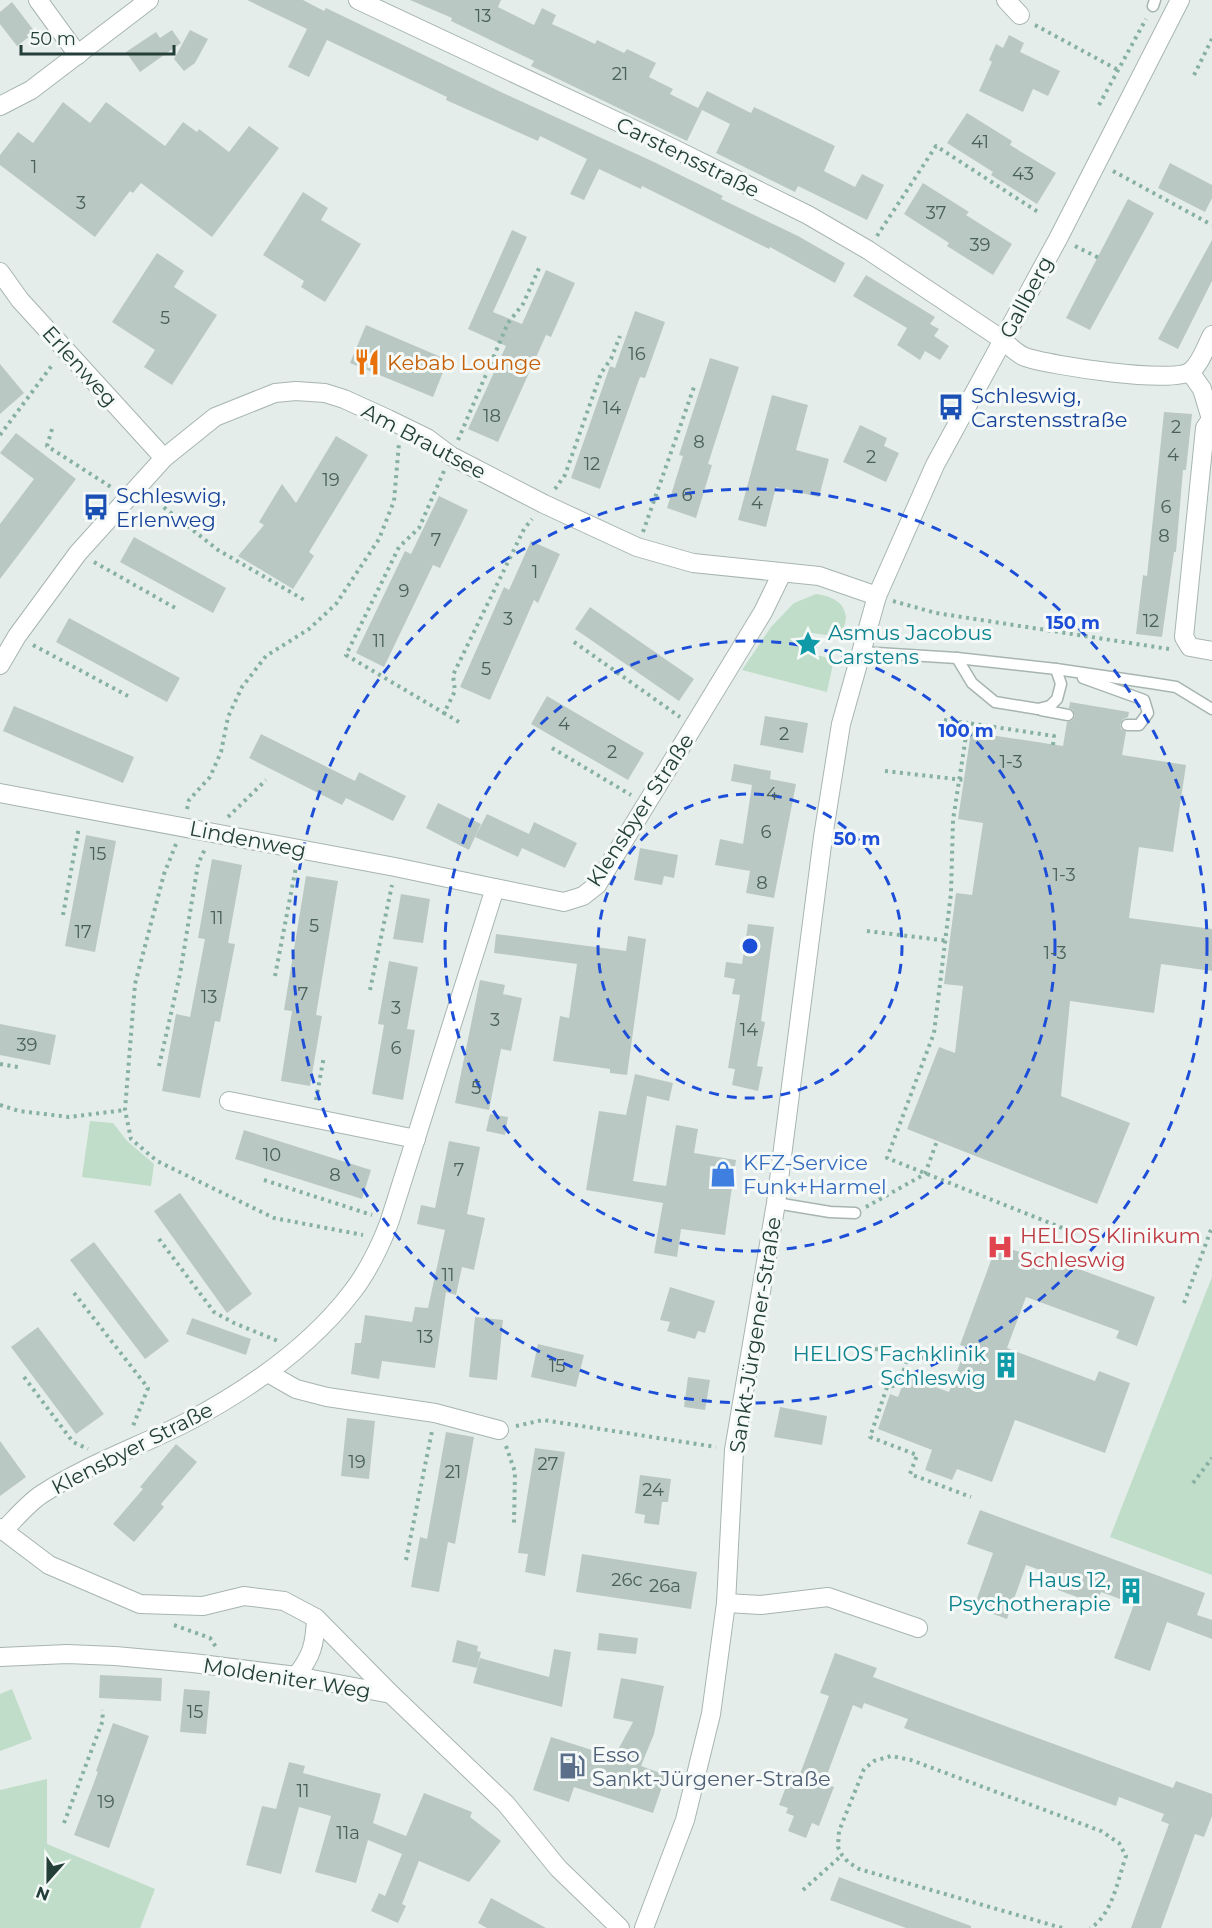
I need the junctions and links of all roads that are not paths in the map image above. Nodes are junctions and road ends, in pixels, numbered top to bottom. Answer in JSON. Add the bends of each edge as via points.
{"nodes":[{"id":1,"x":38,"y":0,"type":"edge"},
{"id":2,"x":149,"y":0,"type":"edge"},
{"id":3,"x":358,"y":0,"type":"edge"},
{"id":4,"x":1006,"y":0,"type":"edge"},
{"id":5,"x":1180,"y":0,"type":"edge"},
{"id":6,"x":1020,"y":15,"type":"road end"},
{"id":7,"x":78,"y":55,"type":"junction"},
{"id":8,"x":0,"y":106,"type":"edge"},
{"id":9,"x":0,"y":272,"type":"edge"},
{"id":10,"x":1212,"y":335,"type":"edge"},
{"id":11,"x":1003,"y":340,"type":"junction"},
{"id":12,"x":1190,"y":372,"type":"junction"},
{"id":13,"x":1212,"y":419,"type":"edge"},
{"id":14,"x":164,"y":458,"type":"junction"},
{"id":15,"x":782,"y":573,"type":"junction"},
{"id":16,"x":877,"y":596,"type":"junction"},
{"id":17,"x":1212,"y":651,"type":"edge"},
{"id":18,"x":861,"y":652,"type":"junction"},
{"id":19,"x":957,"y":658,"type":"junction"},
{"id":20,"x":0,"y":665,"type":"edge"},
{"id":21,"x":1056,"y":669,"type":"junction"},
{"id":22,"x":1038,"y":709,"type":"junction"},
{"id":23,"x":1212,"y":709,"type":"edge"},
{"id":24,"x":1068,"y":715,"type":"dead end"},
{"id":25,"x":1127,"y":725,"type":"dead end"},
{"id":26,"x":0,"y":793,"type":"edge"},
{"id":27,"x":495,"y":888,"type":"junction"},
{"id":28,"x":229,"y":1101,"type":"dead end"},
{"id":29,"x":416,"y":1139,"type":"junction"},
{"id":30,"x":776,"y":1203,"type":"junction"},
{"id":31,"x":855,"y":1213,"type":"road end"},
{"id":32,"x":268,"y":1373,"type":"junction"},
{"id":33,"x":499,"y":1430,"type":"road end"},
{"id":34,"x":2,"y":1530,"type":"edge"},
{"id":35,"x":726,"y":1603,"type":"junction"},
{"id":36,"x":316,"y":1618,"type":"junction"},
{"id":37,"x":918,"y":1629,"type":"dead end"},
{"id":38,"x":0,"y":1657,"type":"edge"},
{"id":39,"x":296,"y":1676,"type":"junction"},
{"id":40,"x":391,"y":1694,"type":"junction"},
{"id":41,"x":620,"y":1928,"type":"edge"},
{"id":42,"x":644,"y":1928,"type":"edge"}],
"edges":[{"from":1,"to":7,"type":"street"},
{"from":2,"to":7,"type":"street"},
{"from":3,"to":11,"type":"street","name":"Carstensstraße","via":[[808,215]]},
{"from":4,"to":6,"type":"street"},
{"from":5,"to":11,"type":"street","name":"Gallberg"},
{"from":7,"to":8,"type":"street","via":[[31,90]]},
{"from":9,"to":14,"type":"street","name":"Erlenweg","via":[[20,300]]},
{"from":10,"to":12,"type":"street"},
{"from":11,"to":12,"type":"street","name":"Carstensstraße","via":[[1023,357],[1065,366],[1152,376]]},
{"from":11,"to":16,"type":"street","name":"Gallberg","via":[[935,465]]},
{"from":12,"to":13,"type":"street","via":[[1202,389]]},
{"from":13,"to":17,"type":"street","via":[[1205,428],[1184,637],[1190,647]]},
{"from":14,"to":15,"type":"street","name":"Am Brautsee","via":[[215,417],[275,393],[324,393],[401,425],[451,456],[637,547],[693,563]]},
{"from":14,"to":20,"type":"street","name":"Am Brautsee","via":[[78,553]]},
{"from":15,"to":16,"type":"street","name":"Am Brautsee","via":[[819,576]]},
{"from":15,"to":27,"type":"street","name":"Klensbyer Straße","via":[[764,612],[597,885],[583,896],[564,902]]},
{"from":16,"to":18,"type":"street","name":"Sankt-Jürgener-Straße"},
{"from":18,"to":19,"type":"lane"},
{"from":18,"to":30,"type":"street","name":"Sankt-Jürgener-Straße","via":[[841,724],[823,837]]},
{"from":19,"to":21,"type":"lane"},
{"from":19,"to":22,"type":"lane","via":[[972,683],[995,702]]},
{"from":21,"to":22,"type":"lane","via":[[1061,684],[1056,699],[1050,706]]},
{"from":21,"to":23,"type":"lane","via":[[1176,687]]},
{"from":21,"to":25,"type":"lane","via":[[1143,700],[1148,713],[1139,725]]},
{"from":22,"to":24,"type":"lane"},
{"from":26,"to":27,"type":"street","name":"Lindenweg"},
{"from":27,"to":29,"type":"street","name":"Klensbyer Straße"},
{"from":28,"to":29,"type":"street"},
{"from":29,"to":32,"type":"street","name":"Klensbyer Straße","via":[[383,1239],[353,1292],[310,1338]]},
{"from":30,"to":31,"type":"lane"},
{"from":30,"to":35,"type":"street","name":"Sankt-Jürgener-Straße","via":[[734,1450]]},
{"from":32,"to":33,"type":"street","via":[[296,1389],[327,1397],[435,1413]]},
{"from":32,"to":34,"type":"street","name":"Klensbyer Straße","via":[[191,1419],[40,1495]]},
{"from":34,"to":36,"type":"street","via":[[49,1565],[140,1604],[203,1606],[244,1596],[284,1601]]},
{"from":35,"to":37,"type":"street","via":[[761,1605],[828,1597]]},
{"from":35,"to":42,"type":"street","name":"Sankt-Jürgener-Straße","via":[[711,1714],[687,1809]]},
{"from":36,"to":39,"type":"street","via":[[315,1641],[308,1662]]},
{"from":36,"to":40,"type":"street"},
{"from":38,"to":39,"type":"street","name":"Moldeniter Weg","via":[[67,1654],[193,1663]]},
{"from":39,"to":40,"type":"street","name":"Moldeniter Weg"},
{"from":40,"to":41,"type":"street","name":"Moldeniter Weg","via":[[506,1804],[558,1868]]}]}
